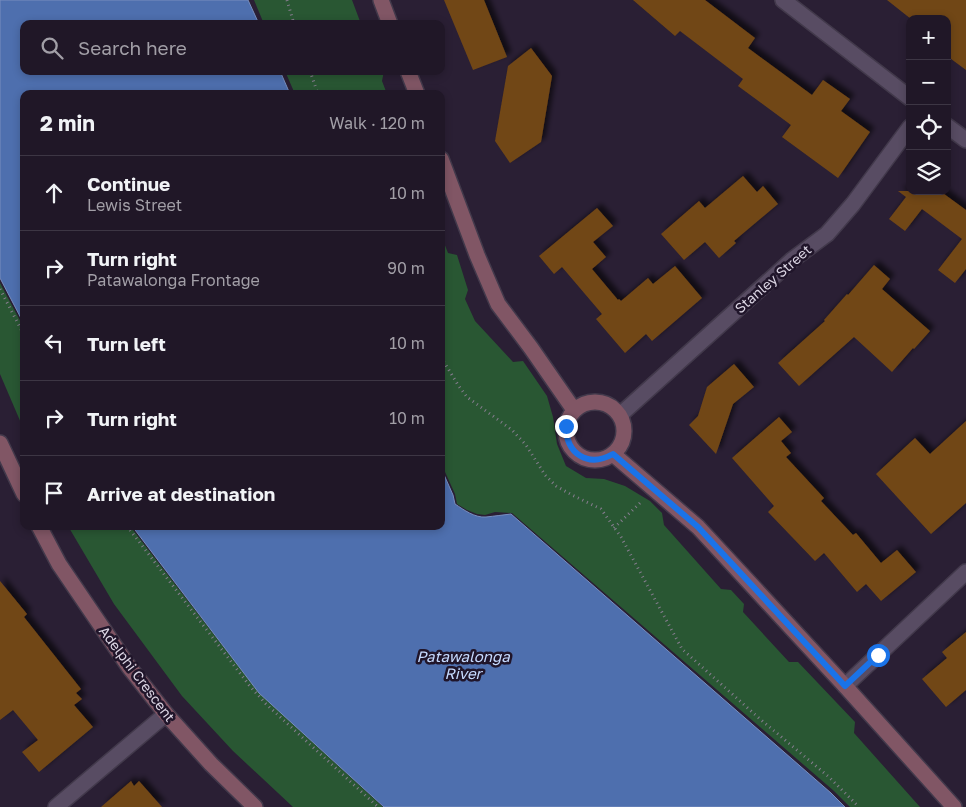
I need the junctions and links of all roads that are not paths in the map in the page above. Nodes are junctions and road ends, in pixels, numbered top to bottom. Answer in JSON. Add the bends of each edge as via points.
{"nodes":[{"id":1,"x":381,"y":0,"type":"edge"},
{"id":2,"x":782,"y":0,"type":"edge"},
{"id":3,"x":388,"y":20,"type":"edge"},
{"id":4,"x":410,"y":75,"type":"edge"},
{"id":5,"x":415,"y":90,"type":"edge"},
{"id":6,"x":906,"y":95,"type":"edge"},
{"id":7,"x":951,"y":129,"type":"edge"},
{"id":8,"x":906,"y":132,"type":"edge"},
{"id":9,"x":966,"y":140,"type":"edge"},
{"id":10,"x":445,"y":170,"type":"edge"},
{"id":11,"x":574,"y":410,"type":"junction"},
{"id":12,"x":620,"y":415,"type":"junction"},
{"id":13,"x":0,"y":443,"type":"edge"},
{"id":14,"x":613,"y":454,"type":"junction"},
{"id":15,"x":20,"y":486,"type":"edge"},
{"id":16,"x":41,"y":530,"type":"edge"},
{"id":17,"x":966,"y":572,"type":"edge"},
{"id":18,"x":845,"y":686,"type":"junction"},
{"id":19,"x":166,"y":714,"type":"junction"},
{"id":20,"x":56,"y":807,"type":"edge"},
{"id":21,"x":255,"y":807,"type":"edge"},
{"id":22,"x":954,"y":807,"type":"edge"}],
"edges":[{"from":1,"to":3,"type":"street"},
{"from":2,"to":6,"type":"street"},
{"from":4,"to":5,"type":"street"},
{"from":7,"to":9,"type":"street"},
{"from":8,"to":12,"type":"street","name":"Stanley Street","via":[[827,234],[792,260]]},
{"from":10,"to":11,"type":"street","via":[[498,304]]},
{"from":11,"to":12,"type":"street","via":[[589,402],[598,402],[614,408]]},
{"from":11,"to":14,"type":"street","via":[[566,426],[568,443],[573,450],[588,460]]},
{"from":12,"to":14,"type":"street","via":[[625,432]]},
{"from":13,"to":15,"type":"street"},
{"from":14,"to":18,"type":"street","via":[[698,527]]},
{"from":16,"to":19,"type":"street","name":"Adelphi Crescent","via":[[59,564],[128,667]]},
{"from":17,"to":18,"type":"street"},
{"from":18,"to":22,"type":"street"},
{"from":19,"to":20,"type":"street"},
{"from":19,"to":21,"type":"street","name":"Adelphi Crescent"}]}
